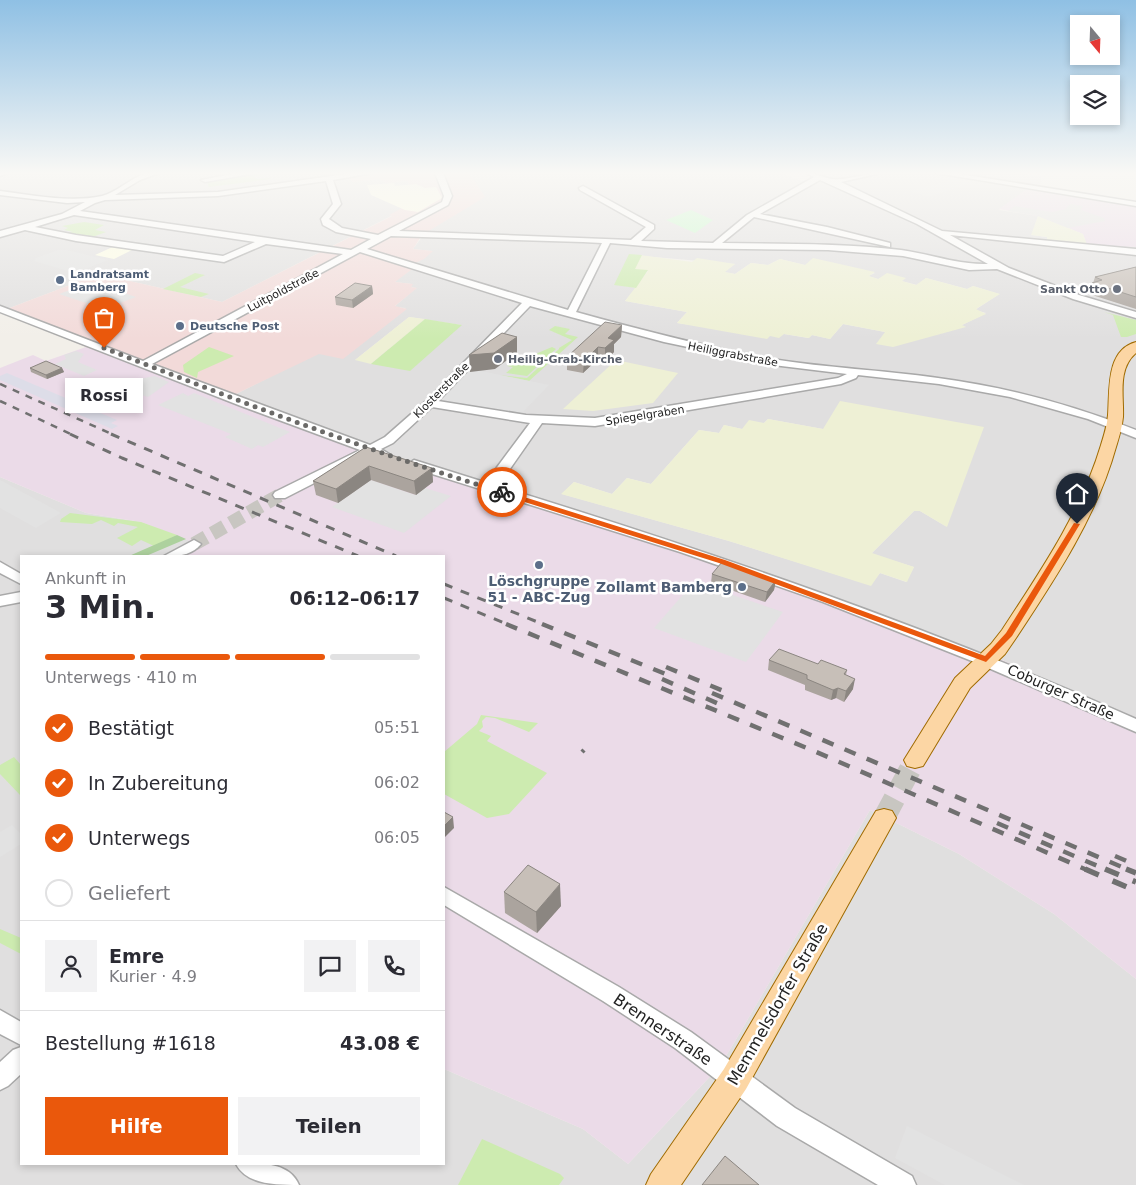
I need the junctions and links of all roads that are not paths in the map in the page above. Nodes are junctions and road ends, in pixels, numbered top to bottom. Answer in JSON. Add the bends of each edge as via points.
{"nodes":[{"id":1,"x":20,"y":228,"type":"edge"},
{"id":2,"x":30,"y":228,"type":"edge"},
{"id":3,"x":174,"y":228,"type":"edge"},
{"id":4,"x":335,"y":228,"type":"edge"},
{"id":5,"x":398,"y":228,"type":"edge"},
{"id":6,"x":650,"y":228,"type":"edge"},
{"id":7,"x":736,"y":228,"type":"edge"},
{"id":8,"x":818,"y":228,"type":"edge"},
{"id":9,"x":931,"y":228,"type":"edge"},
{"id":10,"x":936,"y":231,"type":"junction"},
{"id":11,"x":389,"y":233,"type":"junction"},
{"id":12,"x":0,"y":234,"type":"edge"},
{"id":13,"x":379,"y":238,"type":"junction"},
{"id":14,"x":267,"y":240,"type":"junction"},
{"id":15,"x":606,"y":241,"type":"junction"},
{"id":16,"x":633,"y":243,"type":"junction"},
{"id":17,"x":718,"y":246,"type":"junction"},
{"id":18,"x":356,"y":251,"type":"junction"},
{"id":19,"x":1136,"y":252,"type":"edge"},
{"id":20,"x":914,"y":255,"type":"junction"},
{"id":21,"x":999,"y":266,"type":"junction"},
{"id":22,"x":528,"y":302,"type":"junction"},
{"id":23,"x":0,"y":309,"type":"edge"},
{"id":24,"x":571,"y":313,"type":"junction"},
{"id":25,"x":1136,"y":315,"type":"edge"},
{"id":26,"x":1136,"y":346,"type":"edge"},
{"id":27,"x":145,"y":364,"type":"junction"},
{"id":28,"x":853,"y":371,"type":"junction"},
{"id":29,"x":430,"y":403,"type":"junction"},
{"id":30,"x":538,"y":420,"type":"junction"},
{"id":31,"x":1114,"y":426,"type":"junction"},
{"id":32,"x":1136,"y":434,"type":"edge"},
{"id":33,"x":370,"y":450,"type":"junction"},
{"id":34,"x":486,"y":487,"type":"junction"},
{"id":35,"x":280,"y":495,"type":"tunnel mouth"},
{"id":36,"x":194,"y":544,"type":"tunnel mouth"},
{"id":37,"x":173,"y":555,"type":"edge"},
{"id":38,"x":0,"y":566,"type":"edge"},
{"id":39,"x":20,"y":579,"type":"edge"},
{"id":40,"x":20,"y":597,"type":"edge"},
{"id":41,"x":0,"y":601,"type":"edge"},
{"id":42,"x":986,"y":659,"type":"junction"},
{"id":43,"x":1136,"y":726,"type":"edge"},
{"id":44,"x":915,"y":760,"type":"tunnel mouth"},
{"id":45,"x":884,"y":818,"type":"tunnel mouth"},
{"id":46,"x":445,"y":896,"type":"edge"},
{"id":47,"x":0,"y":1021,"type":"edge"},
{"id":48,"x":20,"y":1033,"type":"edge"},
{"id":49,"x":20,"y":1059,"type":"edge"},
{"id":50,"x":0,"y":1078,"type":"edge"},
{"id":51,"x":735,"y":1079,"type":"junction"},
{"id":52,"x":251,"y":1165,"type":"edge"},
{"id":53,"x":286,"y":1185,"type":"edge"},
{"id":54,"x":662,"y":1185,"type":"edge"},
{"id":55,"x":903,"y":1185,"type":"edge"}],
"edges":[{"from":1,"to":12,"type":"street"},
{"from":2,"to":14,"type":"street","via":[[224,259]]},
{"from":3,"to":14,"type":"street","name":"Heiliggrabstraße"},
{"from":4,"to":13,"type":"street"},
{"from":5,"to":11,"type":"street","name":"Luitpoldstraße"},
{"from":6,"to":16,"type":"street"},
{"from":7,"to":17,"type":"street","via":[[722,238]]},
{"from":8,"to":20,"type":"street","via":[[848,234]]},
{"from":9,"to":10,"type":"street"},
{"from":10,"to":19,"type":"street"},
{"from":10,"to":21,"type":"street"},
{"from":11,"to":13,"type":"street","name":"Luitpoldstraße"},
{"from":11,"to":15,"type":"street"},
{"from":13,"to":18,"type":"street","name":"Luitpoldstraße"},
{"from":14,"to":18,"type":"street","name":"Heiliggrabstraße"},
{"from":15,"to":16,"type":"street"},
{"from":15,"to":24,"type":"street"},
{"from":16,"to":17,"type":"street"},
{"from":17,"to":20,"type":"street","via":[[820,246]]},
{"from":18,"to":22,"type":"street","name":"Heiliggrabstraße"},
{"from":18,"to":27,"type":"street","name":"Luitpoldstraße"},
{"from":20,"to":21,"type":"street","via":[[969,267]]},
{"from":21,"to":25,"type":"street","via":[[1069,294]]},
{"from":22,"to":24,"type":"street","name":"Heiliggrabstraße"},
{"from":22,"to":29,"type":"street","name":"Klosterstraße"},
{"from":23,"to":27,"type":"street","name":"Coburger Straße"},
{"from":24,"to":28,"type":"street","name":"Heiliggrabstraße","via":[[644,334],[773,362]]},
{"from":26,"to":31,"type":"main road","via":[[1124,356],[1116,374]]},
{"from":27,"to":33,"type":"street","name":"Coburger Straße"},
{"from":28,"to":30,"type":"street","name":"Spiegelgraben","via":[[852,376],[840,381],[610,421]]},
{"from":28,"to":31,"type":"street","name":"Heiliggrabstraße","via":[[944,382],[1019,396]]},
{"from":29,"to":30,"type":"street","name":"Spiegelgraben"},
{"from":29,"to":33,"type":"street","name":"Klosterstraße","via":[[389,440]]},
{"from":30,"to":34,"type":"street","via":[[500,474]]},
{"from":31,"to":32,"type":"street","name":"Heiliggrabstraße"},
{"from":31,"to":42,"type":"main road","via":[[1082,515],[1009,634]]},
{"from":33,"to":34,"type":"street","name":"Coburger Straße"},
{"from":33,"to":35,"type":"street","name":"Klosterstraße"},
{"from":34,"to":42,"type":"street","name":"Coburger Straße","via":[[722,562]]},
{"from":36,"to":37,"type":"street"},
{"from":38,"to":39,"type":"street"},
{"from":40,"to":41,"type":"street"},
{"from":42,"to":43,"type":"street","name":"Coburger Straße"},
{"from":42,"to":44,"type":"main road","via":[[962,683]]},
{"from":45,"to":51,"type":"main road","name":"Memmelsdorfer Straße"},
{"from":46,"to":51,"type":"street","name":"Brennerstraße","via":[[619,999],[683,1040]]},
{"from":47,"to":48,"type":"street"},
{"from":49,"to":50,"type":"street"},
{"from":51,"to":54,"type":"main road","name":"Memmelsdorfer Straße"},
{"from":51,"to":55,"type":"street","name":"Brennerstraße","via":[[786,1117]]},
{"from":52,"to":53,"type":"street"}]}
